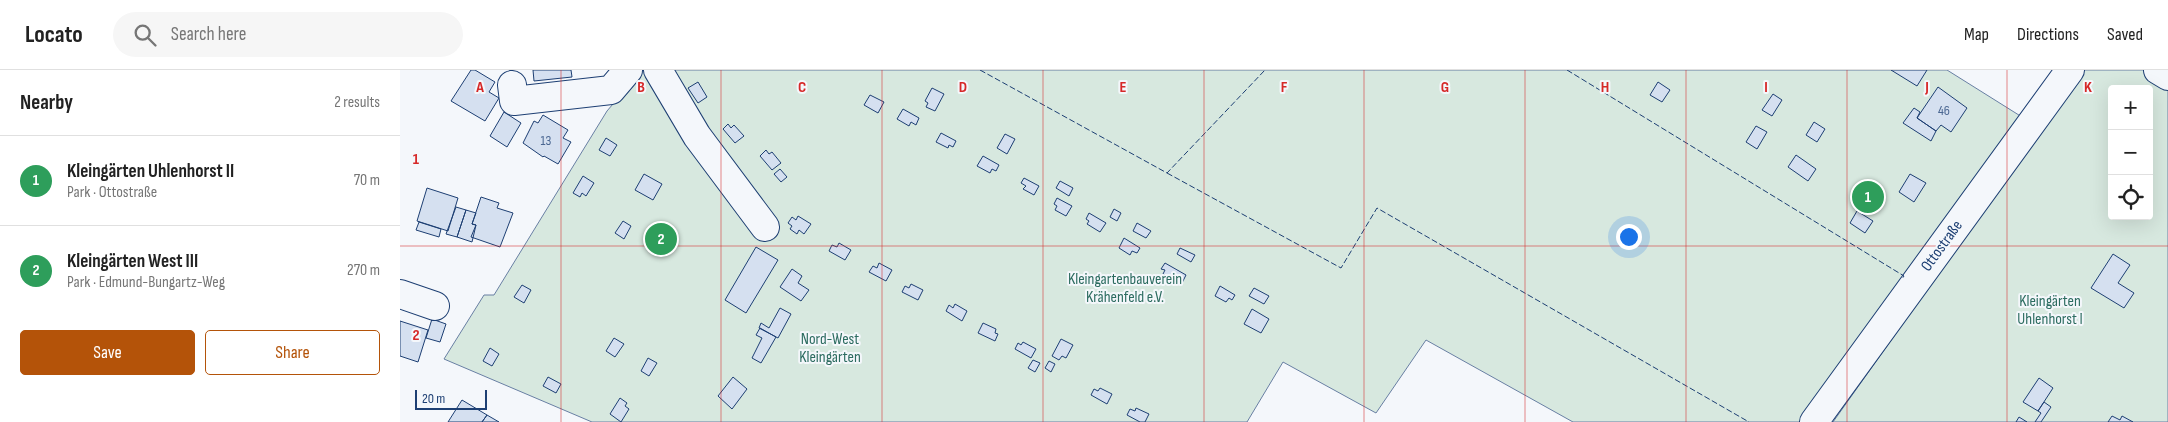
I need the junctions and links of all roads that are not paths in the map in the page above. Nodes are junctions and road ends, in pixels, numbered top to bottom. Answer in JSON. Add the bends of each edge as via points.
{"nodes":[{"id":1,"x":628,"y":70,"type":"edge"},
{"id":2,"x":658,"y":70,"type":"edge"},
{"id":3,"x":2070,"y":70,"type":"edge"},
{"id":4,"x":2158,"y":70,"type":"edge"},
{"id":5,"x":2168,"y":76,"type":"edge"},
{"id":6,"x":512,"y":85,"type":"dead end"},
{"id":7,"x":765,"y":227,"type":"dead end"},
{"id":8,"x":400,"y":294,"type":"edge"},
{"id":9,"x":435,"y":306,"type":"dead end"},
{"id":10,"x":1814,"y":422,"type":"edge"}],
"edges":[{"from":1,"to":6,"type":"street","via":[[611,90],[514,101]]},
{"from":2,"to":7,"type":"street","via":[[697,136]]},
{"from":3,"to":10,"type":"street","name":"Ottostraße"},
{"from":4,"to":5,"type":"street"},
{"from":8,"to":9,"type":"street"}]}
